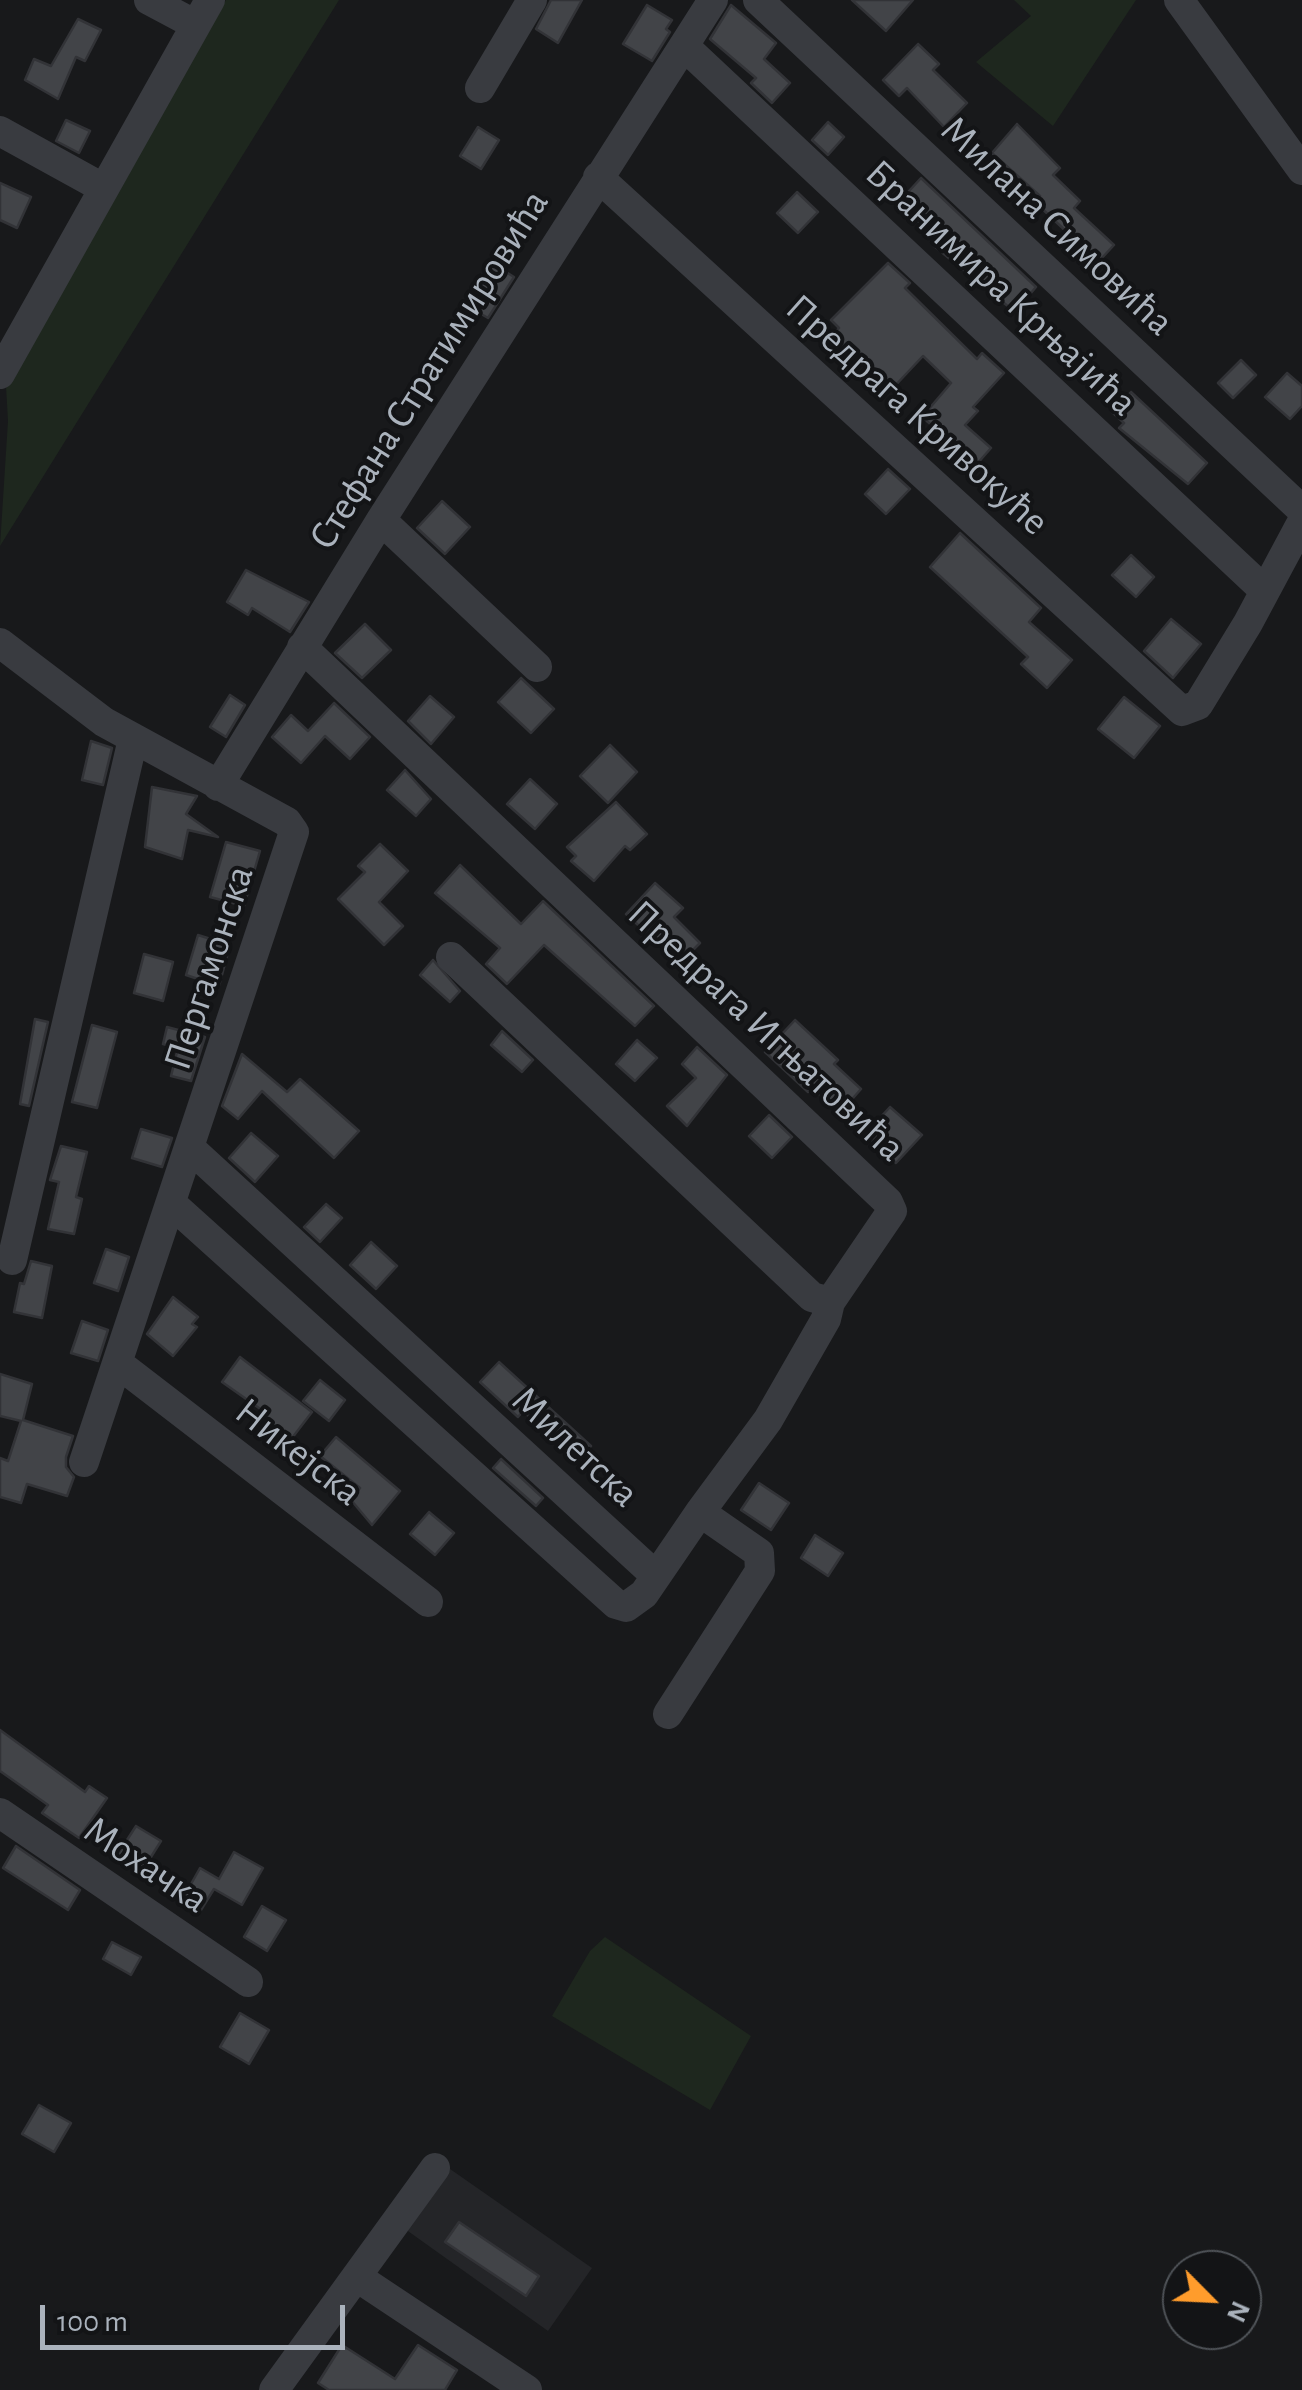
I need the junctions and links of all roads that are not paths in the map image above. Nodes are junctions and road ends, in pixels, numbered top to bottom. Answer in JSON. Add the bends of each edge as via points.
{"nodes":[{"id":1,"x":149,"y":0,"type":"edge"},
{"id":2,"x":532,"y":0,"type":"edge"},
{"id":3,"x":713,"y":0,"type":"edge"},
{"id":4,"x":758,"y":0,"type":"edge"},
{"id":5,"x":1195,"y":8,"type":"edge"},
{"id":6,"x":203,"y":13,"type":"edge"},
{"id":7,"x":684,"y":46,"type":"junction"},
{"id":8,"x":480,"y":88,"type":"dead end"},
{"id":9,"x":0,"y":131,"type":"edge"},
{"id":10,"x":1302,"y":170,"type":"edge"},
{"id":11,"x":598,"y":177,"type":"junction"},
{"id":12,"x":103,"y":188,"type":"junction"},
{"id":13,"x":0,"y":374,"type":"edge"},
{"id":14,"x":1302,"y":510,"type":"edge"},
{"id":15,"x":382,"y":520,"type":"junction"},
{"id":16,"x":1302,"y":522,"type":"edge"},
{"id":17,"x":1263,"y":589,"type":"junction"},
{"id":18,"x":0,"y":643,"type":"edge"},
{"id":19,"x":302,"y":647,"type":"junction"},
{"id":20,"x":538,"y":667,"type":"dead end"},
{"id":21,"x":134,"y":738,"type":"junction"},
{"id":22,"x":218,"y":786,"type":"junction"},
{"id":23,"x":451,"y":957,"type":"dead end"},
{"id":24,"x":191,"y":1149,"type":"junction"},
{"id":25,"x":173,"y":1204,"type":"junction"},
{"id":26,"x":12,"y":1260,"type":"dead end"},
{"id":27,"x":830,"y":1302,"type":"junction"},
{"id":28,"x":120,"y":1365,"type":"junction"},
{"id":29,"x":84,"y":1462,"type":"dead end"},
{"id":30,"x":700,"y":1512,"type":"junction"},
{"id":31,"x":655,"y":1575,"type":"junction"},
{"id":32,"x":428,"y":1602,"type":"dead end"},
{"id":33,"x":668,"y":1714,"type":"dead end"},
{"id":34,"x":0,"y":1814,"type":"edge"},
{"id":35,"x":248,"y":1982,"type":"dead end"},
{"id":36,"x":435,"y":2168,"type":"dead end"},
{"id":37,"x":357,"y":2278,"type":"junction"},
{"id":38,"x":274,"y":2390,"type":"edge"},
{"id":39,"x":527,"y":2390,"type":"edge"}],
"edges":[{"from":1,"to":6,"type":"street"},
{"from":2,"to":8,"type":"street"},
{"from":3,"to":7,"type":"street","name":"Стефана Стратимировића"},
{"from":4,"to":14,"type":"street","name":"Милана Симовића"},
{"from":5,"to":10,"type":"street"},
{"from":6,"to":12,"type":"street"},
{"from":7,"to":11,"type":"street","name":"Стефана Стратимировића"},
{"from":7,"to":17,"type":"street","name":"Бранимира Крњајића"},
{"from":9,"to":12,"type":"street"},
{"from":11,"to":15,"type":"street","name":"Стефана Стратимировића"},
{"from":11,"to":17,"type":"street","name":"Предрага Кривокуће","via":[[1182,712],[1198,704]]},
{"from":12,"to":13,"type":"street"},
{"from":15,"to":19,"type":"street","name":"Стефана Стратимировића"},
{"from":15,"to":20,"type":"street"},
{"from":16,"to":17,"type":"street"},
{"from":18,"to":21,"type":"street","name":"Пергамонска"},
{"from":19,"to":22,"type":"street","name":"Стефана Стратимировића"},
{"from":19,"to":27,"type":"street","name":"Предрага Игњатовића","via":[[888,1202],[892,1210]]},
{"from":21,"to":22,"type":"street","name":"Пергамонска"},
{"from":21,"to":26,"type":"street"},
{"from":22,"to":24,"type":"street","name":"Пергамонска","via":[[287,822],[294,840]]},
{"from":23,"to":27,"type":"street","via":[[812,1297]]},
{"from":24,"to":25,"type":"street","name":"Пергамонска"},
{"from":24,"to":31,"type":"street","name":"Милетска"},
{"from":25,"to":28,"type":"street","name":"Пергамонска"},
{"from":25,"to":31,"type":"street","via":[[616,1604],[636,1602]]},
{"from":27,"to":30,"type":"street","via":[[768,1420]]},
{"from":28,"to":29,"type":"street","name":"Пергамонска"},
{"from":28,"to":32,"type":"street","name":"Никејска"},
{"from":30,"to":31,"type":"street","name":"Милетска"},
{"from":30,"to":33,"type":"street","name":"Милетска","via":[[750,1544],[762,1561]]},
{"from":34,"to":35,"type":"street","name":"Мохачка"},
{"from":36,"to":37,"type":"street"},
{"from":37,"to":38,"type":"street"},
{"from":37,"to":39,"type":"street"}]}
